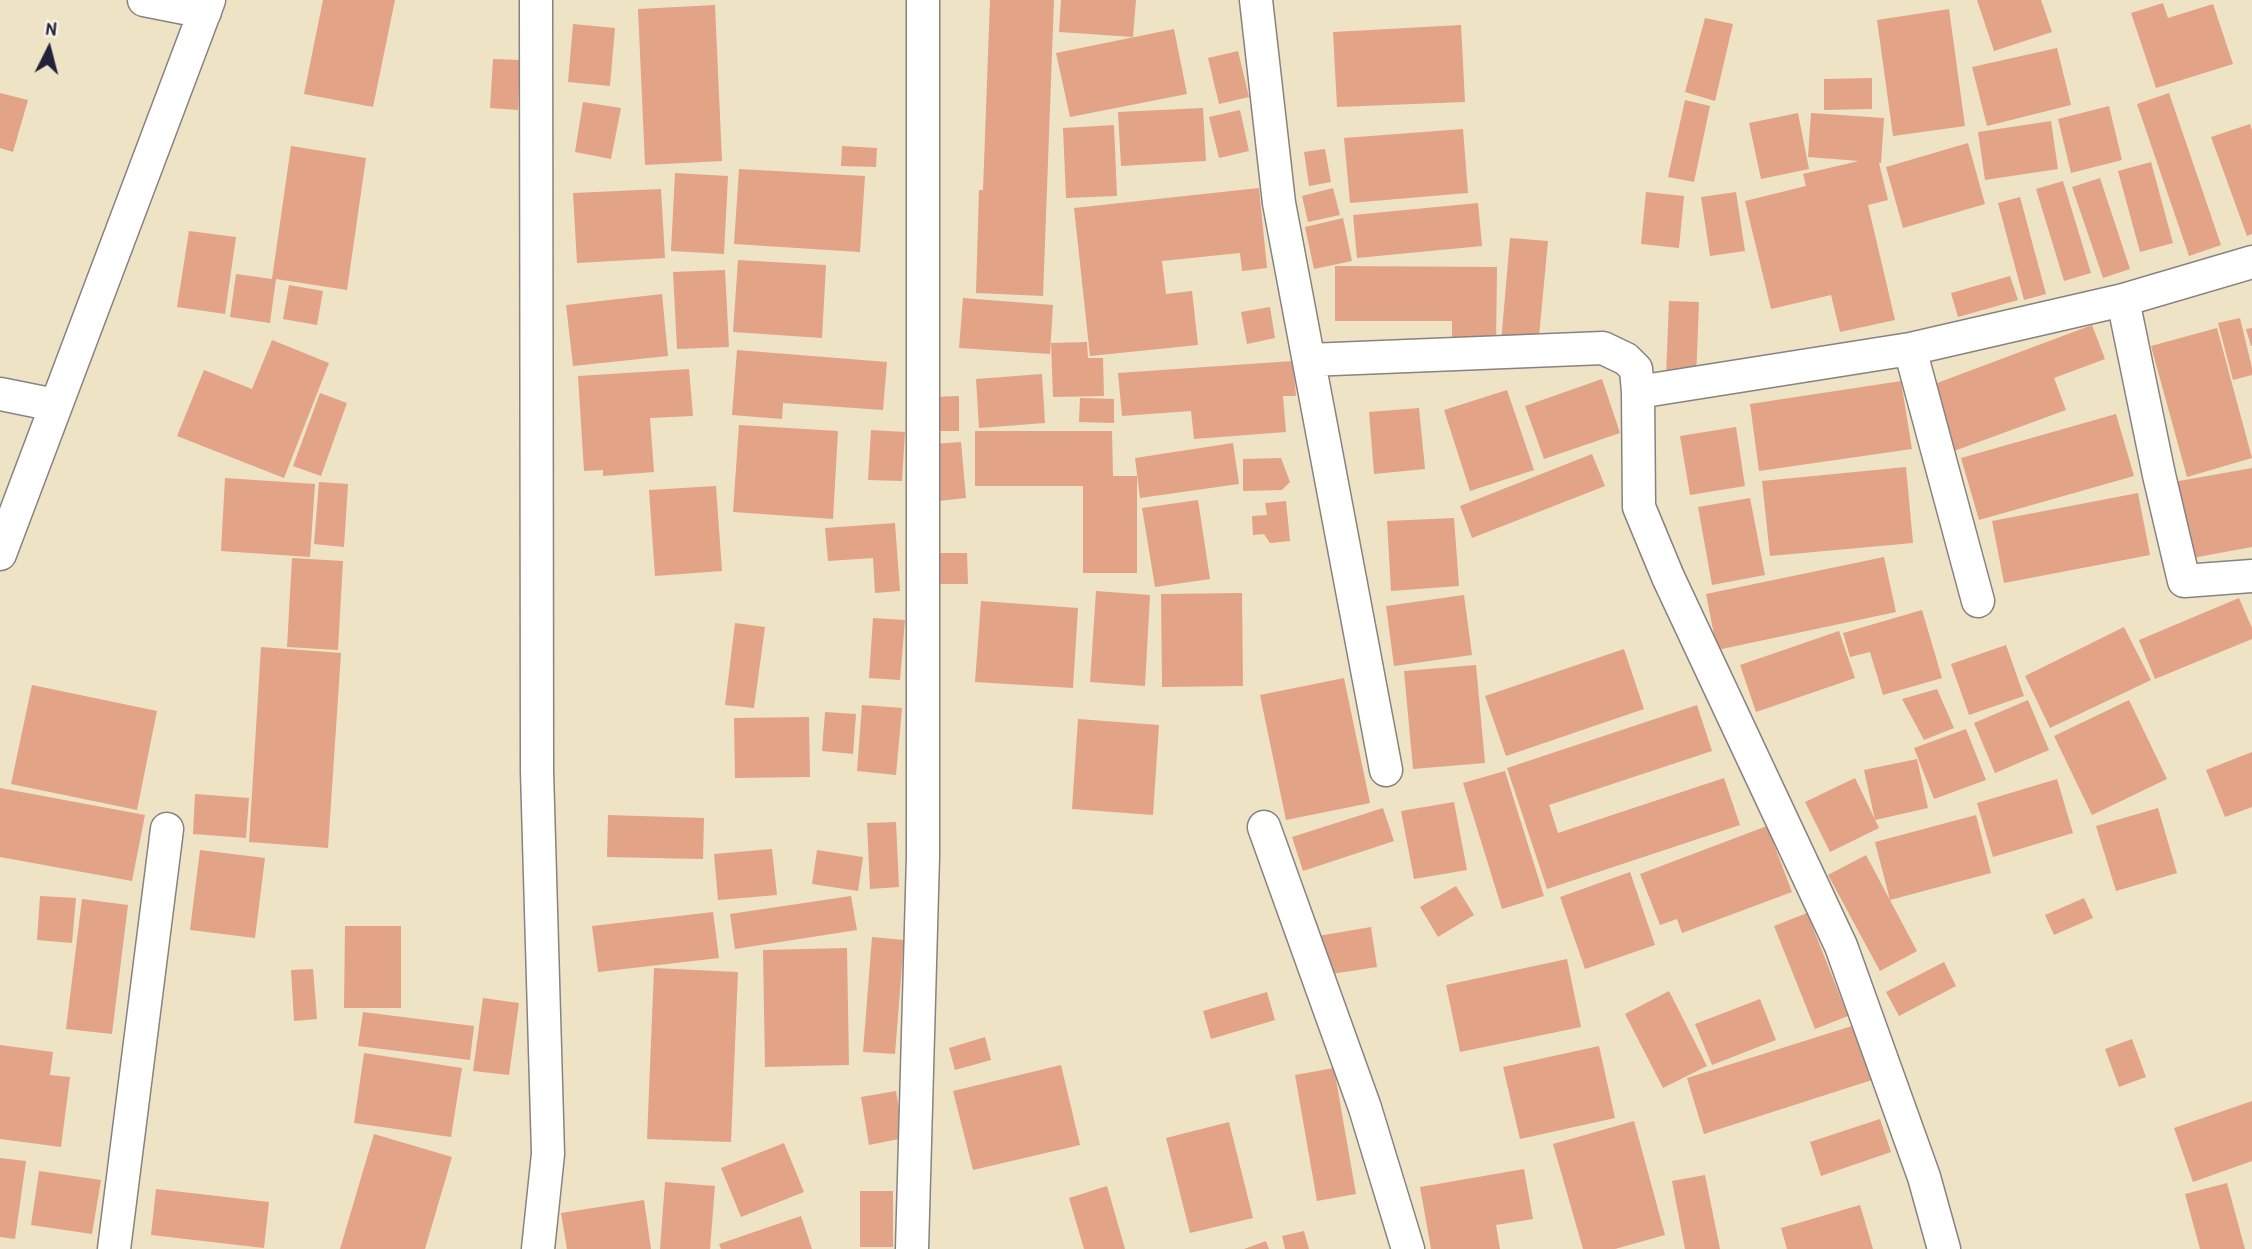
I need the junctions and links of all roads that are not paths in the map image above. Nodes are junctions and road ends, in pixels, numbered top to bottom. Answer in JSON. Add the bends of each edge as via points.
{"nodes":[{"id":1,"x":144,"y":0,"type":"edge"},
{"id":2,"x":536,"y":0,"type":"edge"},
{"id":3,"x":923,"y":0,"type":"edge"},
{"id":4,"x":1256,"y":0,"type":"edge"},
{"id":5,"x":207,"y":6,"type":"edge"},
{"id":6,"x":2252,"y":262,"type":"edge"},
{"id":7,"x":2123,"y":300,"type":"junction"},
{"id":8,"x":1910,"y":349,"type":"junction"},
{"id":9,"x":1309,"y":360,"type":"junction"},
{"id":10,"x":1638,"y":392,"type":"junction"},
{"id":11,"x":0,"y":394,"type":"edge"},
{"id":12,"x":55,"y":405,"type":"junction"},
{"id":13,"x":0,"y":554,"type":"edge"},
{"id":14,"x":2252,"y":576,"type":"edge"},
{"id":15,"x":1978,"y":601,"type":"dead end"},
{"id":16,"x":1387,"y":770,"type":"dead end"},
{"id":17,"x":1264,"y":827,"type":"dead end"},
{"id":18,"x":167,"y":829,"type":"dead end"},
{"id":19,"x":114,"y":1249,"type":"edge"},
{"id":20,"x":538,"y":1249,"type":"edge"},
{"id":21,"x":912,"y":1249,"type":"edge"},
{"id":22,"x":1408,"y":1249,"type":"edge"},
{"id":23,"x":1944,"y":1249,"type":"edge"}],
"edges":[{"from":1,"to":5,"type":"street"},
{"from":2,"to":20,"type":"street","via":[[537,771],[548,1154]]},
{"from":3,"to":21,"type":"street","via":[[923,856]]},
{"from":4,"to":9,"type":"street","via":[[1279,203]]},
{"from":5,"to":12,"type":"street"},
{"from":6,"to":7,"type":"street"},
{"from":7,"to":8,"type":"street"},
{"from":7,"to":14,"type":"street","via":[[2184,581]]},
{"from":8,"to":10,"type":"street"},
{"from":8,"to":15,"type":"street"},
{"from":9,"to":10,"type":"street","via":[[1604,348],[1636,369]]},
{"from":9,"to":16,"type":"street"},
{"from":10,"to":23,"type":"street","via":[[1639,507],[1841,946],[1924,1177]]},
{"from":11,"to":12,"type":"street"},
{"from":12,"to":13,"type":"street"},
{"from":17,"to":22,"type":"street","via":[[1364,1108]]},
{"from":18,"to":19,"type":"street"}]}
